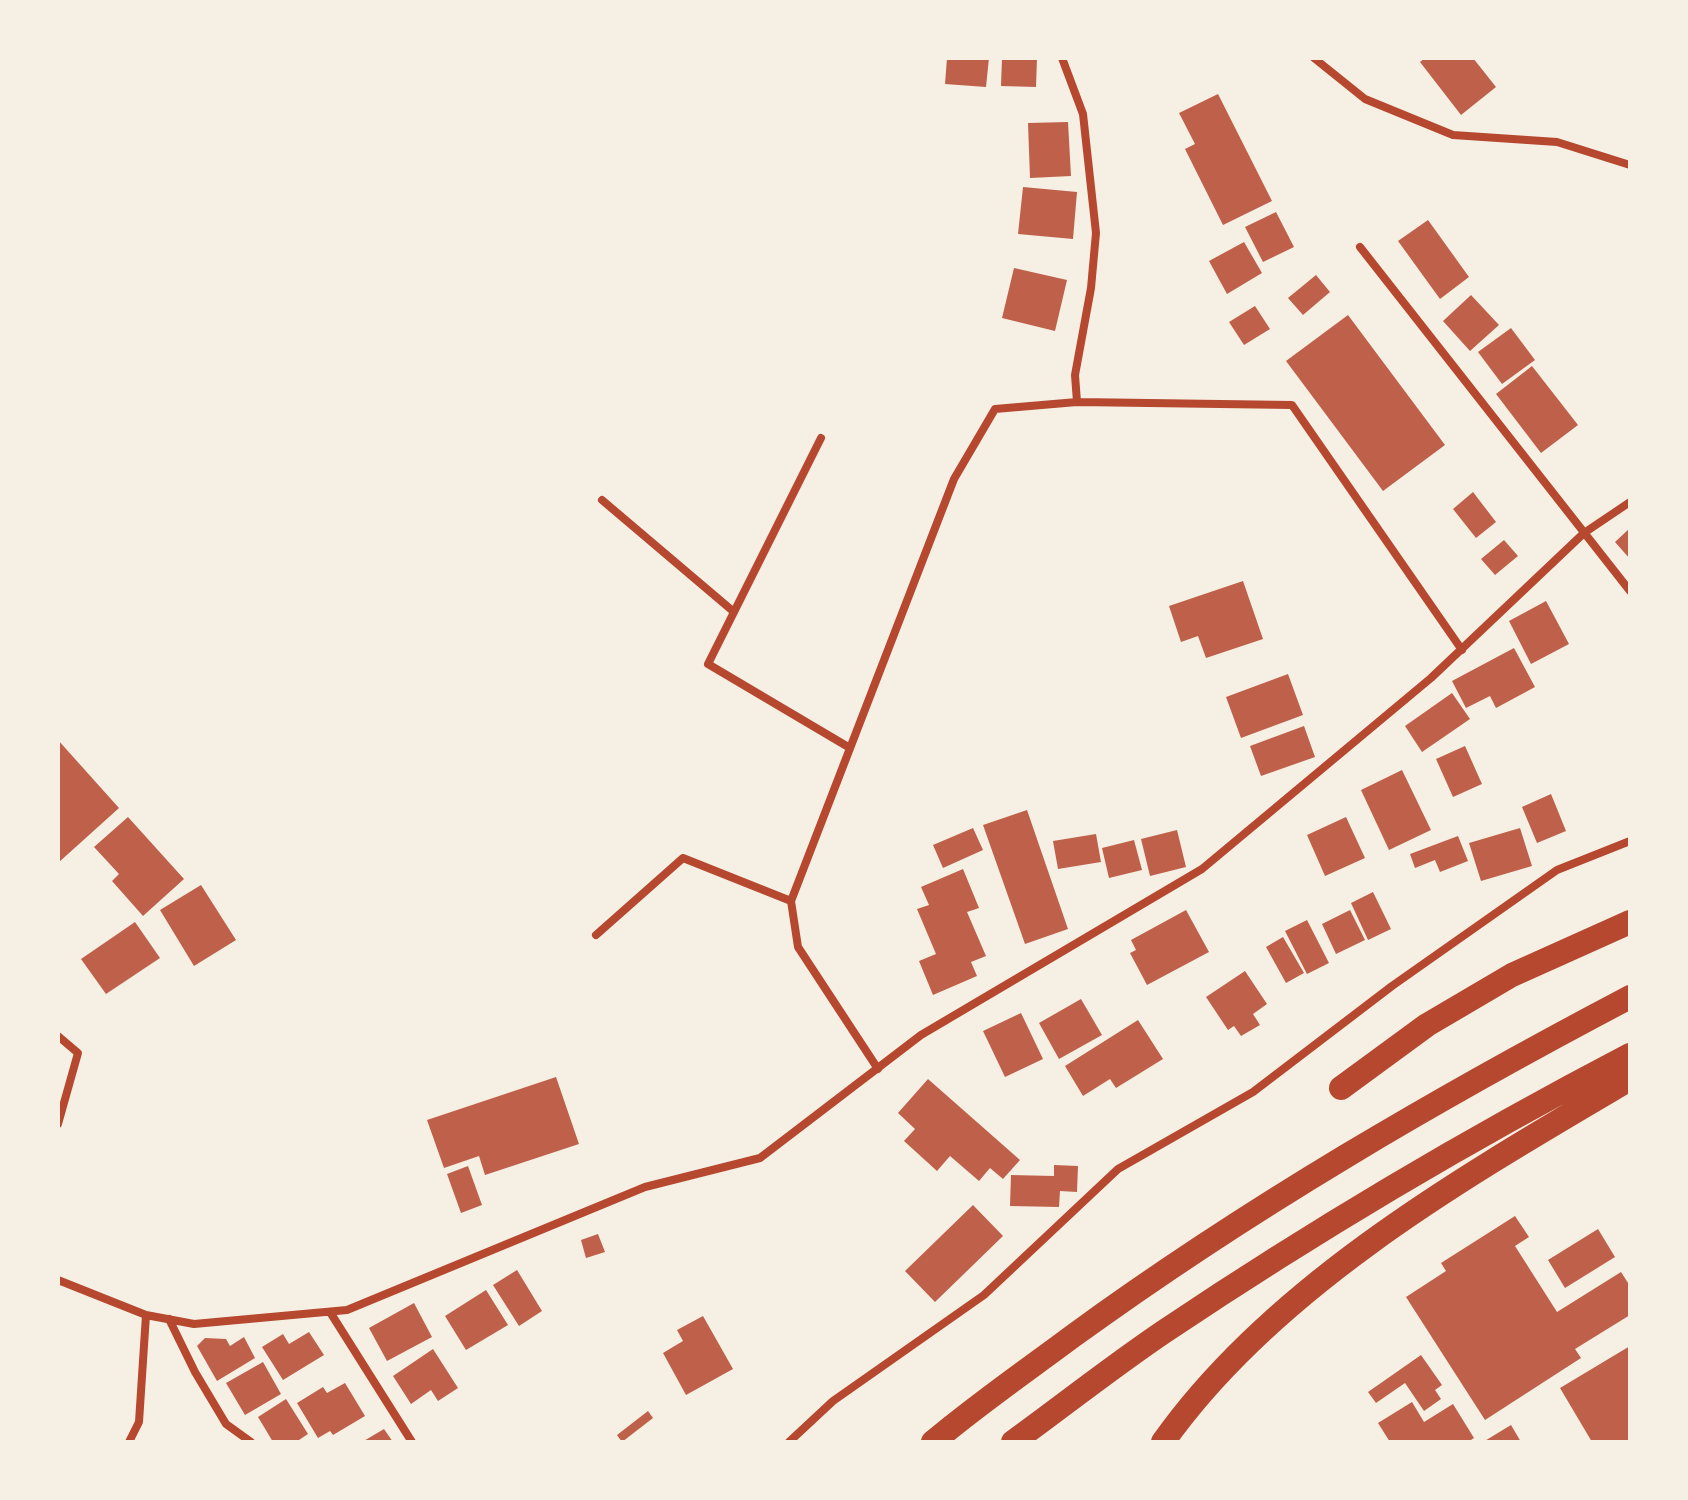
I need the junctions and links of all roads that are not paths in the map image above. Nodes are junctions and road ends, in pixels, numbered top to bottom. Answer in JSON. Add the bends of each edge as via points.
{"nodes":[{"id":1,"x":1062,"y":58,"type":"edge"},
{"id":2,"x":1314,"y":58,"type":"edge"},
{"id":3,"x":1630,"y":165,"type":"edge"},
{"id":4,"x":1360,"y":247,"type":"dead end"},
{"id":5,"x":1077,"y":402,"type":"junction"},
{"id":6,"x":821,"y":438,"type":"dead end"},
{"id":7,"x":602,"y":500,"type":"dead end"},
{"id":8,"x":1630,"y":502,"type":"edge"},
{"id":9,"x":1584,"y":533,"type":"junction"},
{"id":10,"x":1630,"y":591,"type":"edge"},
{"id":11,"x":734,"y":612,"type":"junction"},
{"id":12,"x":1462,"y":650,"type":"junction"},
{"id":13,"x":850,"y":748,"type":"junction"},
{"id":14,"x":1630,"y":841,"type":"edge"},
{"id":15,"x":791,"y":901,"type":"junction"},
{"id":16,"x":1630,"y":922,"type":"edge"},
{"id":17,"x":596,"y":935,"type":"dead end"},
{"id":18,"x":1630,"y":997,"type":"edge"},
{"id":19,"x":58,"y":1036,"type":"edge"},
{"id":20,"x":1630,"y":1055,"type":"edge"},
{"id":21,"x":878,"y":1069,"type":"junction"},
{"id":22,"x":1630,"y":1079,"type":"edge"},
{"id":23,"x":1341,"y":1088,"type":"dead end"},
{"id":24,"x":58,"y":1124,"type":"edge"},
{"id":25,"x":58,"y":1280,"type":"edge"},
{"id":26,"x":330,"y":1312,"type":"junction"},
{"id":27,"x":146,"y":1315,"type":"junction"},
{"id":28,"x":169,"y":1319,"type":"junction"},
{"id":29,"x":129,"y":1442,"type":"edge"},
{"id":30,"x":251,"y":1442,"type":"edge"},
{"id":31,"x":412,"y":1442,"type":"edge"},
{"id":32,"x":789,"y":1442,"type":"edge"},
{"id":33,"x":933,"y":1442,"type":"edge"},
{"id":34,"x":1013,"y":1442,"type":"edge"},
{"id":35,"x":1163,"y":1442,"type":"edge"}],
"edges":[{"from":1,"to":5,"type":"street","via":[[1083,114],[1096,233],[1075,375]]},
{"from":2,"to":3,"type":"street","via":[[1365,99],[1453,135],[1557,142]]},
{"from":4,"to":9,"type":"street"},
{"from":5,"to":12,"type":"street","via":[[1292,405]]},
{"from":5,"to":13,"type":"street","via":[[995,409],[954,479]]},
{"from":6,"to":11,"type":"street"},
{"from":7,"to":11,"type":"street"},
{"from":8,"to":9,"type":"street"},
{"from":9,"to":10,"type":"street"},
{"from":9,"to":12,"type":"street"},
{"from":11,"to":13,"type":"street","via":[[708,664]]},
{"from":12,"to":21,"type":"street","via":[[1202,869],[921,1035]]},
{"from":13,"to":15,"type":"street"},
{"from":14,"to":32,"type":"street","via":[[1557,870],[1253,1092],[1118,1169],[984,1295],[833,1401]]},
{"from":15,"to":17,"type":"street","via":[[683,858]]},
{"from":15,"to":21,"type":"street","via":[[798,947]]},
{"from":16,"to":23,"type":"highway","via":[[1512,975],[1427,1025]]},
{"from":18,"to":33,"type":"highway","via":[[1254,1212],[1138,1289]]},
{"from":19,"to":24,"type":"street","via":[[78,1053]]},
{"from":20,"to":34,"type":"highway","via":[[1279,1258],[1164,1332]]},
{"from":21,"to":26,"type":"street","via":[[760,1158],[645,1187],[347,1310]]},
{"from":22,"to":35,"type":"highway","via":[[1400,1223],[1314,1286],[1236,1355]]},
{"from":25,"to":27,"type":"street"},
{"from":26,"to":28,"type":"street","via":[[194,1324]]},
{"from":26,"to":31,"type":"street"},
{"from":27,"to":28,"type":"street"},
{"from":27,"to":29,"type":"street","via":[[139,1422]]},
{"from":28,"to":30,"type":"street","via":[[226,1424]]}]}
